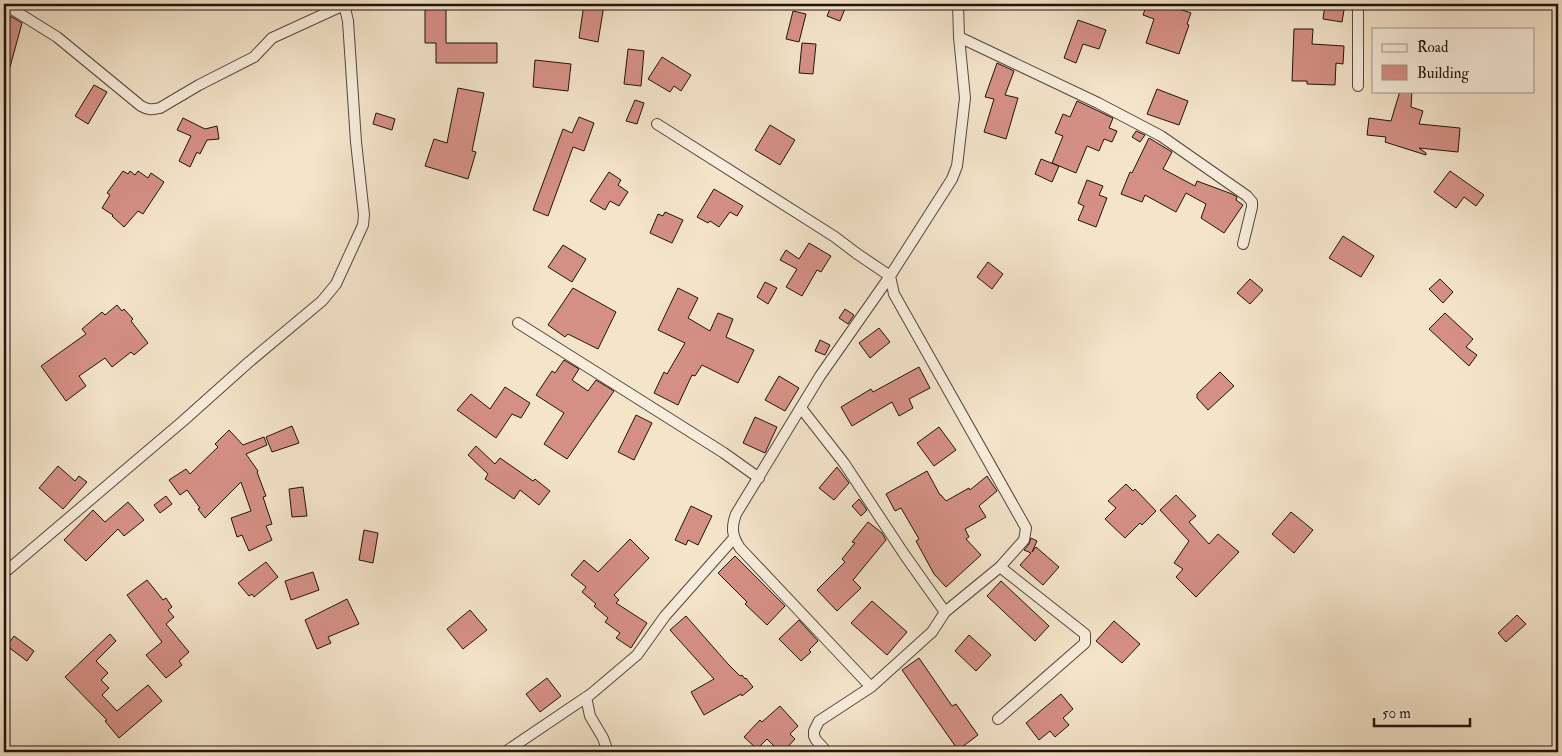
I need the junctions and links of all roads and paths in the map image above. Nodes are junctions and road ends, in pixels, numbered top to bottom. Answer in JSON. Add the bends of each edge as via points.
{"nodes":[{"id":1,"x":4,"y":4,"type":"edge"},
{"id":2,"x":344,"y":4,"type":"edge"},
{"id":3,"x":958,"y":4,"type":"edge"},
{"id":4,"x":1358,"y":4,"type":"edge"},
{"id":5,"x":959,"y":36,"type":"junction"},
{"id":6,"x":1358,"y":86,"type":"dead end"},
{"id":7,"x":657,"y":124,"type":"dead end"},
{"id":8,"x":1558,"y":156,"type":"edge"},
{"id":9,"x":1558,"y":166,"type":"edge"},
{"id":10,"x":1558,"y":191,"type":"edge"},
{"id":11,"x":1558,"y":204,"type":"edge"},
{"id":12,"x":1243,"y":244,"type":"dead end"},
{"id":13,"x":890,"y":276,"type":"junction"},
{"id":14,"x":518,"y":323,"type":"dead end"},
{"id":15,"x":801,"y":408,"type":"junction"},
{"id":16,"x":759,"y":478,"type":"junction"},
{"id":17,"x":734,"y":538,"type":"junction"},
{"id":18,"x":1000,"y":567,"type":"junction"},
{"id":19,"x":4,"y":573,"type":"edge"},
{"id":20,"x":946,"y":612,"type":"junction"},
{"id":21,"x":871,"y":687,"type":"junction"},
{"id":22,"x":586,"y":697,"type":"junction"},
{"id":23,"x":998,"y":719,"type":"dead end"},
{"id":24,"x":505,"y":752,"type":"edge"},
{"id":25,"x":608,"y":752,"type":"edge"},
{"id":26,"x":827,"y":752,"type":"edge"}],
"edges":[{"from":1,"to":2,"type":"street","via":[[57,37],[141,106],[153,110],[254,57],[272,38]]},
{"from":2,"to":19,"type":"street","via":[[364,215],[363,226],[336,284],[322,300],[183,421]]},
{"from":3,"to":5,"type":"street"},
{"from":4,"to":6,"type":"street"},
{"from":5,"to":12,"type":"street","via":[[1161,136],[1247,196],[1252,207]]},
{"from":5,"to":13,"type":"street","via":[[965,98],[956,166],[952,179]]},
{"from":7,"to":13,"type":"street","via":[[835,237]]},
{"from":8,"to":9,"type":"path"},
{"from":10,"to":11,"type":"path"},
{"from":13,"to":15,"type":"street"},
{"from":13,"to":18,"type":"street","via":[[894,294],[1026,528],[1024,540]]},
{"from":14,"to":16,"type":"street"},
{"from":15,"to":16,"type":"street"},
{"from":15,"to":20,"type":"street","via":[[844,463]]},
{"from":16,"to":17,"type":"street","via":[[736,514]]},
{"from":17,"to":21,"type":"street"},
{"from":17,"to":22,"type":"street","via":[[665,616],[637,655]]},
{"from":18,"to":20,"type":"street"},
{"from":18,"to":23,"type":"street","via":[[1085,634],[1084,643]]},
{"from":20,"to":21,"type":"street","via":[[932,632]]},
{"from":21,"to":26,"type":"street","via":[[819,721],[814,736]]},
{"from":22,"to":24,"type":"street"},
{"from":22,"to":25,"type":"street","via":[[590,716]]}]}
